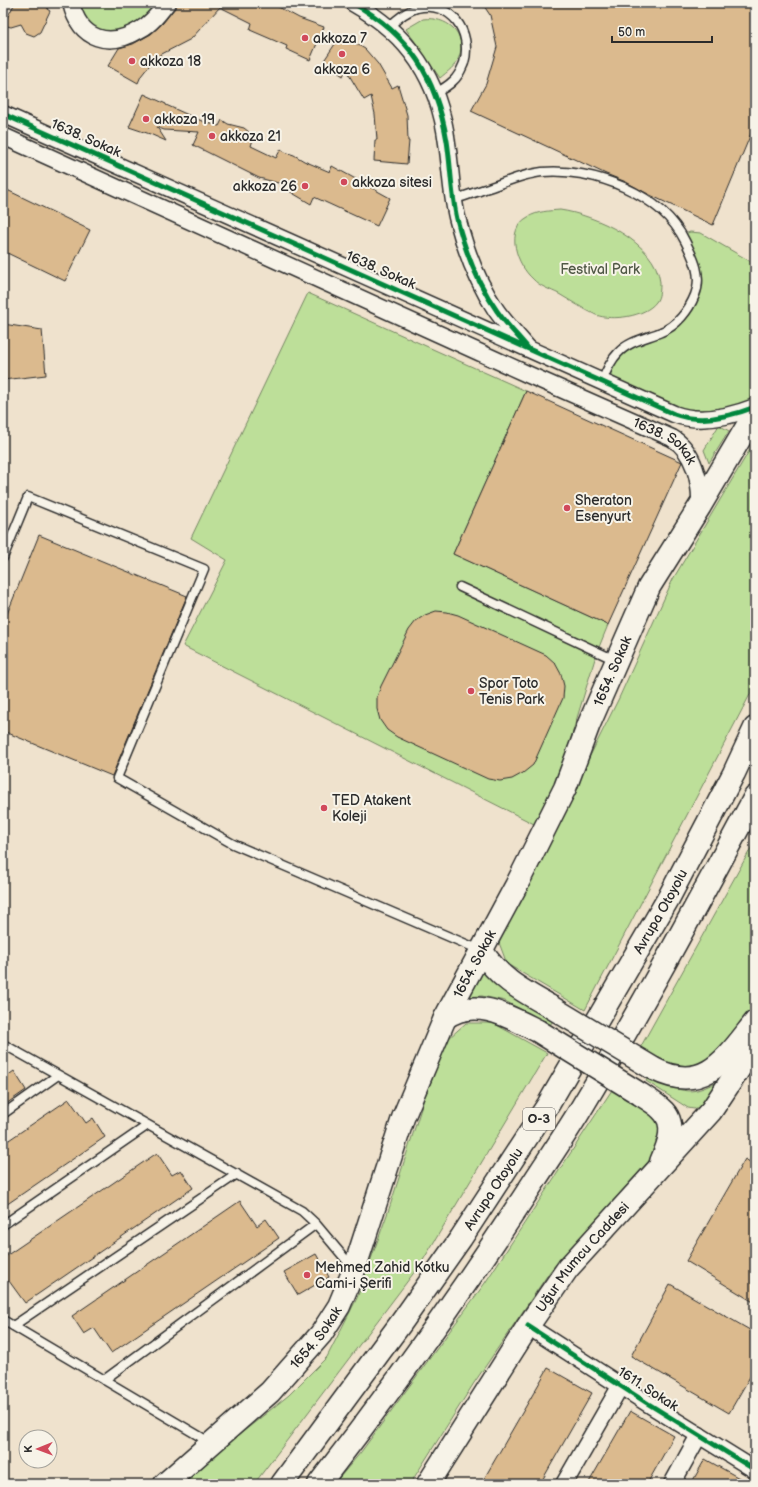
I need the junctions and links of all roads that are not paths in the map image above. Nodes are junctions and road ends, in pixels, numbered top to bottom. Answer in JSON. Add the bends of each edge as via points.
{"nodes":[{"id":1,"x":71,"y":3,"type":"edge"},
{"id":2,"x":167,"y":3,"type":"edge"},
{"id":3,"x":353,"y":3,"type":"edge"},
{"id":4,"x":389,"y":27,"type":"junction"},
{"id":5,"x":435,"y":93,"type":"junction"},
{"id":6,"x":3,"y":114,"type":"edge"},
{"id":7,"x":3,"y":136,"type":"edge"},
{"id":8,"x":453,"y":200,"type":"junction"},
{"id":9,"x":531,"y":351,"type":"junction"},
{"id":10,"x":602,"y":382,"type":"junction"},
{"id":11,"x":755,"y":406,"type":"edge"},
{"id":12,"x":755,"y":413,"type":"edge"},
{"id":13,"x":700,"y":506,"type":"junction"},
{"id":14,"x":3,"y":558,"type":"edge"},
{"id":15,"x":460,"y":587,"type":"dead end"},
{"id":16,"x":616,"y":661,"type":"junction"},
{"id":17,"x":755,"y":728,"type":"edge"},
{"id":18,"x":755,"y":797,"type":"edge"},
{"id":19,"x":482,"y":951,"type":"junction"},
{"id":20,"x":445,"y":1018,"type":"junction"},
{"id":21,"x":755,"y":1022,"type":"edge"},
{"id":22,"x":3,"y":1044,"type":"edge"},
{"id":23,"x":755,"y":1045,"type":"edge"},
{"id":24,"x":58,"y":1075,"type":"junction"},
{"id":25,"x":3,"y":1114,"type":"edge"},
{"id":26,"x":148,"y":1125,"type":"junction"},
{"id":27,"x":658,"y":1171,"type":"junction"},
{"id":28,"x":237,"y":1174,"type":"junction"},
{"id":29,"x":3,"y":1224,"type":"edge"},
{"id":30,"x":316,"y":1224,"type":"junction"},
{"id":31,"x":354,"y":1270,"type":"junction"},
{"id":32,"x":3,"y":1320,"type":"edge"},
{"id":33,"x":13,"y":1326,"type":"junction"},
{"id":34,"x":528,"y":1326,"type":"junction"},
{"id":35,"x":104,"y":1380,"type":"junction"},
{"id":36,"x":621,"y":1386,"type":"junction"},
{"id":37,"x":700,"y":1435,"type":"junction"},
{"id":38,"x":212,"y":1443,"type":"junction"},
{"id":39,"x":755,"y":1470,"type":"edge"},
{"id":40,"x":165,"y":1484,"type":"edge"},
{"id":41,"x":282,"y":1484,"type":"edge"},
{"id":42,"x":319,"y":1484,"type":"edge"},
{"id":43,"x":428,"y":1484,"type":"edge"},
{"id":44,"x":564,"y":1484,"type":"edge"},
{"id":45,"x":672,"y":1484,"type":"edge"}],
"edges":[{"from":1,"to":2,"type":"street","via":[[73,14],[85,32],[103,39],[118,39],[142,29]]},
{"from":3,"to":4,"type":"street"},
{"from":4,"to":5,"type":"street","via":[[413,54]]},
{"from":4,"to":5,"type":"lane","via":[[403,15],[422,7],[442,10],[458,22],[466,40],[466,54],[462,67],[453,82]]},
{"from":5,"to":8,"type":"street","via":[[447,141]]},
{"from":6,"to":9,"type":"street","name":"1638. Sokak"},
{"from":7,"to":13,"type":"street","name":"1638. Sokak","via":[[672,438],[689,456],[699,485]]},
{"from":8,"to":9,"type":"street","via":[[463,240],[482,285],[497,311]]},
{"from":8,"to":10,"type":"lane","via":[[529,174],[584,174],[626,188],[652,203],[672,222],[682,235],[696,264],[698,277],[695,295],[684,314],[670,328],[635,341],[619,352],[611,362]]},
{"from":9,"to":10,"type":"street","name":"1638. Sokak"},
{"from":10,"to":11,"type":"street","name":"1638. Sokak","via":[[682,417],[721,417]]},
{"from":12,"to":13,"type":"main road","name":"1654. Sokak"},
{"from":13,"to":16,"type":"main road","name":"1654. Sokak","via":[[649,587]]},
{"from":14,"to":19,"type":"lane","via":[[28,497],[204,569],[117,778],[233,844]]},
{"from":15,"to":16,"type":"lane"},
{"from":16,"to":19,"type":"main road","name":"1654. Sokak","via":[[564,788]]},
{"from":17,"to":41,"type":"main road","name":"Avrupa Otoyolu","number":"O-3","via":[[668,899],[548,1105],[401,1324]]},
{"from":18,"to":42,"type":"main road","name":"Avrupa Otoyolu","number":"O-3","via":[[665,964],[578,1113],[501,1233],[442,1318]]},
{"from":19,"to":20,"type":"main road","name":"1654. Sokak"},
{"from":19,"to":21,"type":"main road","bridge":true,"via":[[492,967],[518,988],[654,1069],[672,1076],[686,1078],[710,1072],[723,1061]]},
{"from":20,"to":27,"type":"main road","bridge":true,"via":[[460,1010],[485,1009],[516,1020],[538,1031],[661,1108],[666,1114],[670,1128],[669,1141]]},
{"from":20,"to":31,"type":"main road","name":"1654. Sokak","via":[[403,1118]]},
{"from":22,"to":24,"type":"lane"},
{"from":23,"to":27,"type":"main road","name":"Uğur Mumcu Caddesi","via":[[711,1111]]},
{"from":24,"to":25,"type":"lane"},
{"from":24,"to":26,"type":"lane"},
{"from":26,"to":28,"type":"lane"},
{"from":26,"to":29,"type":"lane"},
{"from":27,"to":34,"type":"main road","name":"Uğur Mumcu Caddesi","via":[[568,1268]]},
{"from":28,"to":30,"type":"lane","via":[[302,1211]]},
{"from":28,"to":33,"type":"lane"},
{"from":30,"to":31,"type":"lane"},
{"from":30,"to":35,"type":"lane"},
{"from":31,"to":38,"type":"main road","name":"1654. Sokak","via":[[339,1306],[321,1334],[270,1392]]},
{"from":32,"to":33,"type":"lane"},
{"from":33,"to":35,"type":"lane"},
{"from":34,"to":36,"type":"street","name":"1611. Sokak"},
{"from":34,"to":43,"type":"main road","name":"Uğur Mumcu Caddesi"},
{"from":35,"to":38,"type":"lane"},
{"from":36,"to":37,"type":"street","name":"1611. Sokak"},
{"from":36,"to":44,"type":"street"},
{"from":37,"to":39,"type":"street","name":"1611. Sokak"},
{"from":37,"to":45,"type":"street"},
{"from":38,"to":40,"type":"main road","name":"1654. Sokak"}]}
